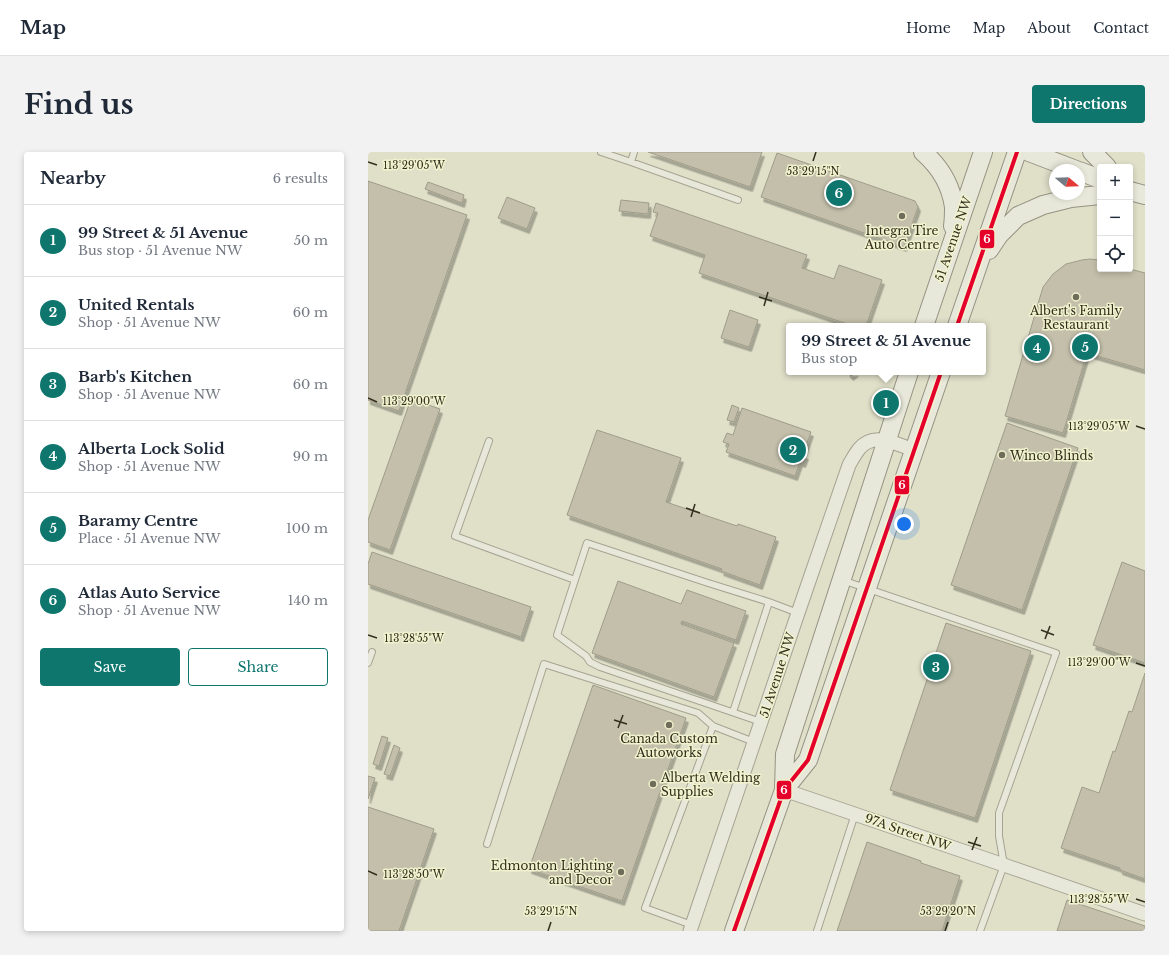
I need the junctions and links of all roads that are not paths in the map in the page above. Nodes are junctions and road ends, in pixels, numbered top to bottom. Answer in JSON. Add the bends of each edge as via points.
{"nodes":[{"id":1,"x":602,"y":152,"type":"edge"},
{"id":2,"x":634,"y":152,"type":"edge"},
{"id":3,"x":923,"y":152,"type":"edge"},
{"id":4,"x":983,"y":152,"type":"edge"},
{"id":5,"x":1017,"y":152,"type":"edge"},
{"id":6,"x":1029,"y":152,"type":"edge"},
{"id":7,"x":1092,"y":152,"type":"edge"},
{"id":8,"x":631,"y":162,"type":"junction"},
{"id":9,"x":1060,"y":164,"type":"edge"},
{"id":10,"x":1104,"y":164,"type":"edge"},
{"id":11,"x":1085,"y":173,"type":"edge"},
{"id":12,"x":1097,"y":178,"type":"edge"},
{"id":13,"x":1097,"y":195,"type":"edge"},
{"id":14,"x":738,"y":200,"type":"dead end"},
{"id":15,"x":953,"y":239,"type":"junction"},
{"id":16,"x":976,"y":268,"type":"junction"},
{"id":17,"x":925,"y":323,"type":"edge"},
{"id":18,"x":958,"y":323,"type":"edge"},
{"id":19,"x":908,"y":375,"type":"edge"},
{"id":20,"x":940,"y":375,"type":"edge"},
{"id":21,"x":886,"y":440,"type":"junction"},
{"id":22,"x":489,"y":441,"type":"dead end"},
{"id":23,"x":914,"y":450,"type":"junction"},
{"id":24,"x":575,"y":580,"type":"junction"},
{"id":25,"x":841,"y":580,"type":"junction"},
{"id":26,"x":866,"y":588,"type":"junction"},
{"id":27,"x":769,"y":602,"type":"junction"},
{"id":28,"x":798,"y":612,"type":"junction"},
{"id":29,"x":372,"y":652,"type":"dead end"},
{"id":30,"x":368,"y":663,"type":"edge"},
{"id":31,"x":733,"y":712,"type":"junction"},
{"id":32,"x":761,"y":722,"type":"junction"},
{"id":33,"x":713,"y":726,"type":"junction"},
{"id":34,"x":755,"y":742,"type":"junction"},
{"id":35,"x":784,"y":790,"type":"junction"},
{"id":36,"x":855,"y":814,"type":"junction"},
{"id":37,"x":487,"y":844,"type":"dead end"},
{"id":38,"x":1004,"y":865,"type":"junction"},
{"id":39,"x":1145,"y":914,"type":"edge"},
{"id":40,"x":691,"y":928,"type":"edge"},
{"id":41,"x":734,"y":931,"type":"edge"},
{"id":42,"x":817,"y":931,"type":"edge"},
{"id":43,"x":980,"y":931,"type":"edge"}],
"edges":[{"from":1,"to":8,"type":"lane"},
{"from":2,"to":8,"type":"lane"},
{"from":3,"to":15,"type":"main road","via":[[938,167],[949,188],[954,206]]},
{"from":4,"to":15,"type":"main road","name":"51 Avenue NW"},
{"from":5,"to":16,"type":"main road"},
{"from":6,"to":9,"type":"main road"},
{"from":7,"to":10,"type":"main road"},
{"from":8,"to":14,"type":"lane"},
{"from":11,"to":12,"type":"main road"},
{"from":13,"to":16,"type":"main road","via":[[1043,205],[1018,216],[999,235]]},
{"from":15,"to":17,"type":"main road","name":"51 Avenue NW"},
{"from":16,"to":18,"type":"main road"},
{"from":19,"to":21,"type":"main road"},
{"from":20,"to":23,"type":"main road"},
{"from":21,"to":23,"type":"street","name":"51 Avenue NW"},
{"from":21,"to":25,"type":"main road"},
{"from":21,"to":28,"type":"street","name":"51 Avenue NW","via":[[871,440],[860,448],[849,465]]},
{"from":22,"to":24,"type":"lane","via":[[455,536]]},
{"from":23,"to":26,"type":"main road"},
{"from":24,"to":27,"type":"lane","via":[[587,543]]},
{"from":24,"to":31,"type":"lane","via":[[557,635],[600,667]]},
{"from":25,"to":26,"type":"lane"},
{"from":25,"to":35,"type":"main road","via":[[785,754]]},
{"from":26,"to":35,"type":"main road","via":[[808,760]]},
{"from":26,"to":38,"type":"lane","via":[[1056,653],[999,813],[999,836]]},
{"from":27,"to":28,"type":"lane"},
{"from":27,"to":31,"type":"lane"},
{"from":28,"to":32,"type":"street","name":"51 Avenue NW"},
{"from":29,"to":30,"type":"lane"},
{"from":31,"to":32,"type":"lane"},
{"from":32,"to":34,"type":"street","name":"51 Avenue NW"},
{"from":33,"to":34,"type":"lane"},
{"from":33,"to":37,"type":"lane","via":[[698,713],[544,664]]},
{"from":33,"to":40,"type":"lane","via":[[645,908]]},
{"from":34,"to":40,"type":"street","name":"51 Avenue NW"},
{"from":35,"to":36,"type":"street","name":"97A Street NW"},
{"from":35,"to":41,"type":"main road"},
{"from":36,"to":38,"type":"street","name":"97A Street NW"},
{"from":36,"to":42,"type":"lane"},
{"from":38,"to":39,"type":"street","name":"97A Street NW"},
{"from":38,"to":43,"type":"lane"}]}
